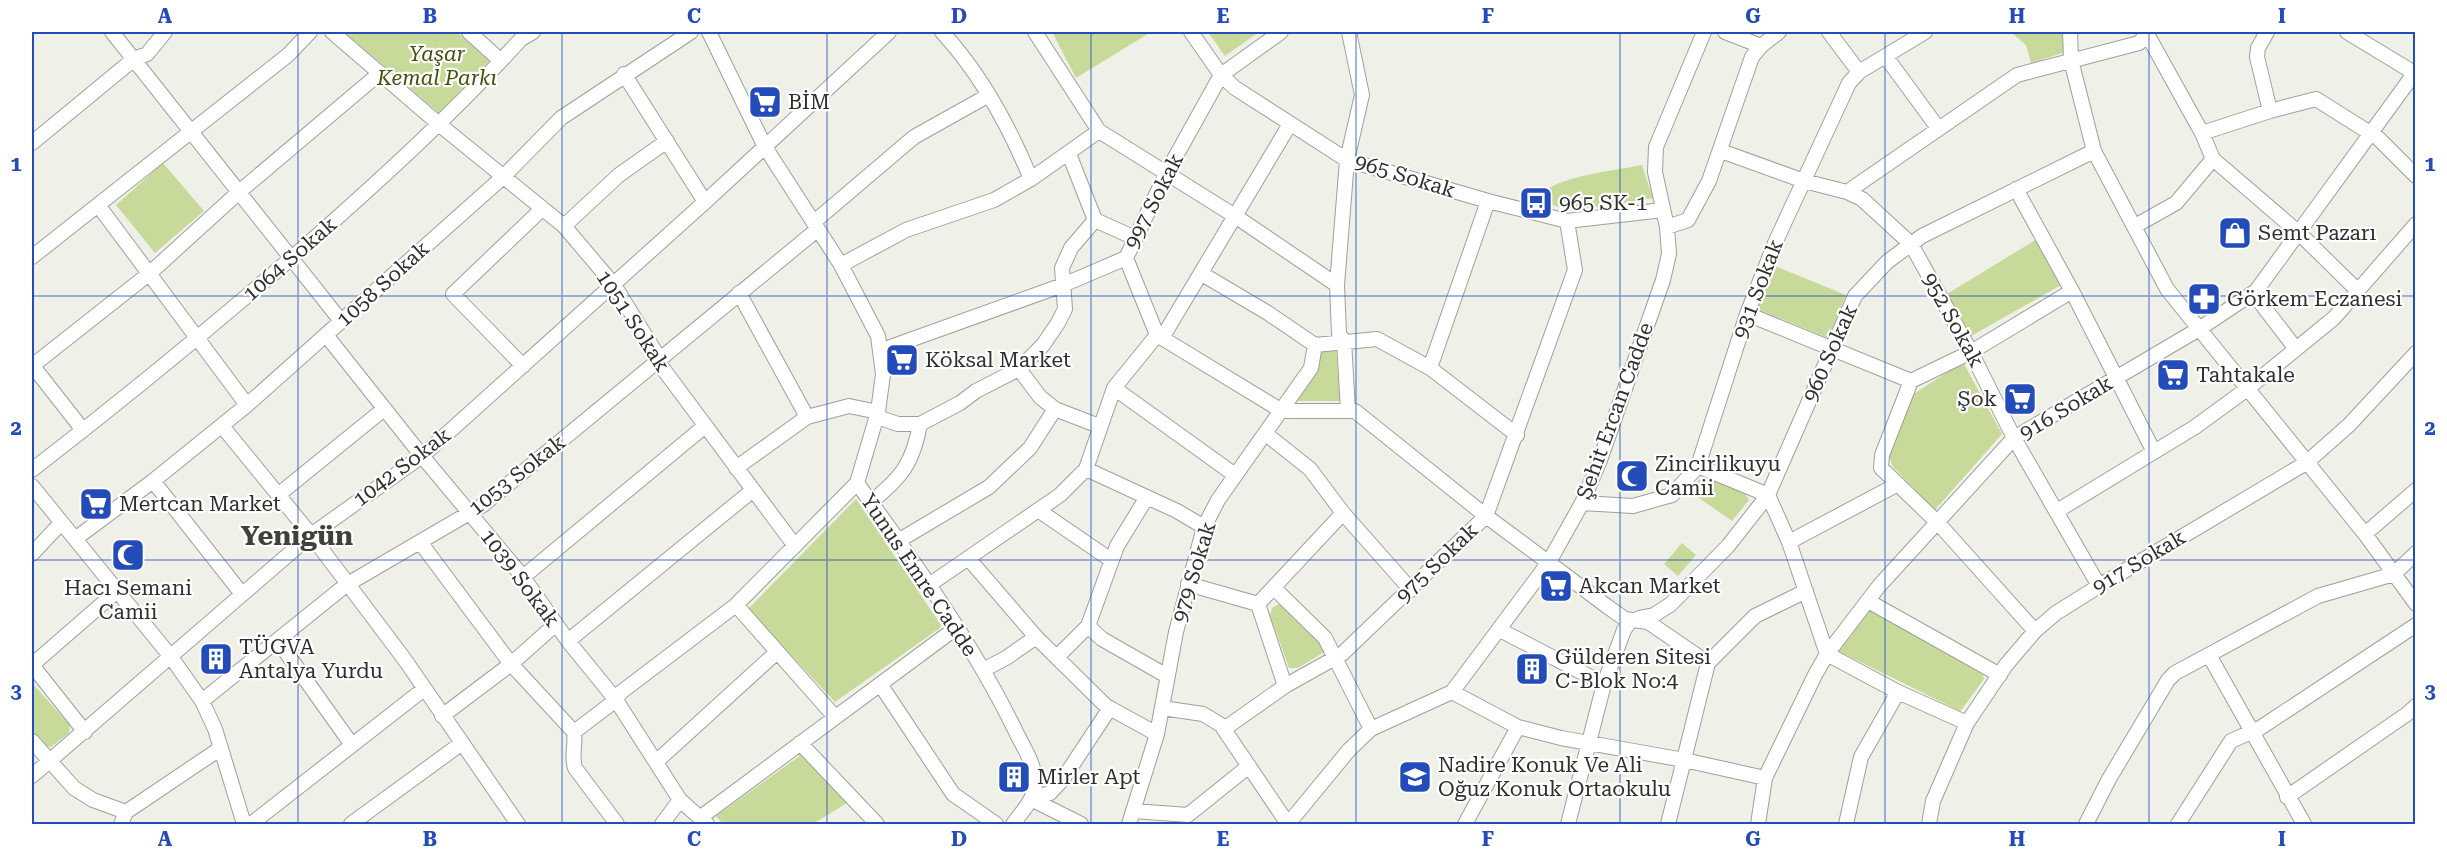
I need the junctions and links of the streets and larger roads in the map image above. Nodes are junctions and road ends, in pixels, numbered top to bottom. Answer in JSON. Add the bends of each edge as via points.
{"nodes":[{"id":1,"x":112,"y":32,"type":"edge"},
{"id":2,"x":165,"y":32,"type":"edge"},
{"id":3,"x":310,"y":32,"type":"edge"},
{"id":4,"x":332,"y":32,"type":"edge"},
{"id":5,"x":469,"y":32,"type":"edge"},
{"id":6,"x":532,"y":32,"type":"edge"},
{"id":7,"x":692,"y":32,"type":"edge"},
{"id":8,"x":709,"y":32,"type":"edge"},
{"id":9,"x":889,"y":32,"type":"edge"},
{"id":10,"x":942,"y":32,"type":"edge"},
{"id":11,"x":1037,"y":32,"type":"edge"},
{"id":12,"x":1191,"y":32,"type":"edge"},
{"id":13,"x":1281,"y":32,"type":"edge"},
{"id":14,"x":1349,"y":32,"type":"edge"},
{"id":15,"x":1704,"y":32,"type":"edge"},
{"id":16,"x":1725,"y":32,"type":"edge"},
{"id":17,"x":1779,"y":32,"type":"edge"},
{"id":18,"x":1830,"y":32,"type":"edge"},
{"id":19,"x":1925,"y":32,"type":"edge"},
{"id":20,"x":2070,"y":32,"type":"edge"},
{"id":21,"x":2267,"y":32,"type":"edge"},
{"id":22,"x":2347,"y":32,"type":"edge"},
{"id":23,"x":2148,"y":33,"type":"edge"},
{"id":24,"x":1761,"y":46,"type":"junction"},
{"id":25,"x":1886,"y":57,"type":"junction"},
{"id":26,"x":134,"y":59,"type":"junction"},
{"id":27,"x":2071,"y":60,"type":"junction"},
{"id":28,"x":501,"y":61,"type":"junction"},
{"id":29,"x":1859,"y":72,"type":"junction"},
{"id":30,"x":380,"y":73,"type":"junction"},
{"id":31,"x":2415,"y":73,"type":"edge"},
{"id":32,"x":624,"y":74,"type":"junction"},
{"id":33,"x":1221,"y":75,"type":"junction"},
{"id":34,"x":989,"y":95,"type":"junction"},
{"id":35,"x":2270,"y":111,"type":"junction"},
{"id":36,"x":440,"y":124,"type":"junction"},
{"id":37,"x":1290,"y":124,"type":"junction"},
{"id":38,"x":1938,"y":128,"type":"junction"},
{"id":39,"x":1099,"y":131,"type":"junction"},
{"id":40,"x":190,"y":133,"type":"junction"},
{"id":41,"x":2202,"y":133,"type":"junction"},
{"id":42,"x":2369,"y":134,"type":"junction"},
{"id":43,"x":667,"y":141,"type":"junction"},
{"id":44,"x":32,"y":143,"type":"edge"},
{"id":45,"x":765,"y":147,"type":"junction"},
{"id":46,"x":1721,"y":151,"type":"junction"},
{"id":47,"x":2094,"y":151,"type":"junction"},
{"id":48,"x":1069,"y":154,"type":"junction"},
{"id":49,"x":2212,"y":159,"type":"junction"},
{"id":50,"x":1347,"y":160,"type":"junction"},
{"id":51,"x":1167,"y":172,"type":"junction"},
{"id":52,"x":2415,"y":176,"type":"edge"},
{"id":53,"x":503,"y":177,"type":"junction"},
{"id":54,"x":1031,"y":179,"type":"junction"},
{"id":55,"x":1804,"y":181,"type":"junction"},
{"id":56,"x":2016,"y":189,"type":"junction"},
{"id":57,"x":239,"y":192,"type":"junction"},
{"id":58,"x":1846,"y":192,"type":"junction"},
{"id":59,"x":1488,"y":201,"type":"junction"},
{"id":60,"x":705,"y":202,"type":"junction"},
{"id":61,"x":98,"y":205,"type":"junction"},
{"id":62,"x":542,"y":209,"type":"junction"},
{"id":63,"x":1663,"y":210,"type":"junction"},
{"id":64,"x":1235,"y":216,"type":"junction"},
{"id":65,"x":1095,"y":220,"type":"junction"},
{"id":66,"x":1567,"y":221,"type":"junction"},
{"id":67,"x":2415,"y":224,"type":"edge"},
{"id":68,"x":816,"y":225,"type":"junction"},
{"id":69,"x":564,"y":226,"type":"junction"},
{"id":70,"x":2135,"y":226,"type":"junction"},
{"id":71,"x":1666,"y":227,"type":"junction"},
{"id":72,"x":2298,"y":232,"type":"junction"},
{"id":73,"x":1135,"y":238,"type":"junction"},
{"id":74,"x":1911,"y":244,"type":"junction"},
{"id":75,"x":33,"y":253,"type":"edge"},
{"id":76,"x":292,"y":257,"type":"junction"},
{"id":77,"x":1126,"y":258,"type":"junction"},
{"id":78,"x":841,"y":265,"type":"junction"},
{"id":79,"x":150,"y":273,"type":"junction"},
{"id":80,"x":1202,"y":274,"type":"junction"},
{"id":81,"x":614,"y":285,"type":"junction"},
{"id":82,"x":1063,"y":285,"type":"junction"},
{"id":83,"x":1337,"y":285,"type":"junction"},
{"id":84,"x":2357,"y":290,"type":"junction"},
{"id":85,"x":2072,"y":291,"type":"junction"},
{"id":86,"x":739,"y":293,"type":"junction"},
{"id":87,"x":2253,"y":293,"type":"junction"},
{"id":88,"x":1747,"y":314,"type":"junction"},
{"id":89,"x":341,"y":321,"type":"junction"},
{"id":90,"x":2199,"y":329,"type":"junction"},
{"id":91,"x":326,"y":335,"type":"junction"},
{"id":92,"x":1159,"y":337,"type":"junction"},
{"id":93,"x":198,"y":338,"type":"junction"},
{"id":94,"x":1344,"y":341,"type":"junction"},
{"id":95,"x":1315,"y":345,"type":"junction"},
{"id":96,"x":1832,"y":347,"type":"junction"},
{"id":97,"x":2296,"y":349,"type":"junction"},
{"id":98,"x":882,"y":350,"type":"junction"},
{"id":99,"x":1971,"y":352,"type":"junction"},
{"id":100,"x":2415,"y":353,"type":"edge"},
{"id":101,"x":657,"y":362,"type":"junction"},
{"id":102,"x":32,"y":366,"type":"edge"},
{"id":103,"x":523,"y":366,"type":"junction"},
{"id":104,"x":1430,"y":368,"type":"junction"},
{"id":105,"x":1019,"y":369,"type":"junction"},
{"id":106,"x":2115,"y":379,"type":"junction"},
{"id":107,"x":1911,"y":381,"type":"junction"},
{"id":108,"x":1114,"y":388,"type":"junction"},
{"id":109,"x":2247,"y":389,"type":"junction"},
{"id":110,"x":247,"y":405,"type":"junction"},
{"id":111,"x":384,"y":410,"type":"junction"},
{"id":112,"x":1055,"y":410,"type":"junction"},
{"id":113,"x":1282,"y":411,"type":"junction"},
{"id":114,"x":1348,"y":411,"type":"junction"},
{"id":115,"x":878,"y":414,"type":"junction"},
{"id":116,"x":807,"y":417,"type":"junction"},
{"id":117,"x":920,"y":424,"type":"junction"},
{"id":118,"x":222,"y":426,"type":"junction"},
{"id":119,"x":705,"y":426,"type":"junction"},
{"id":120,"x":1100,"y":426,"type":"junction"},
{"id":121,"x":83,"y":430,"type":"junction"},
{"id":122,"x":1266,"y":434,"type":"junction"},
{"id":123,"x":1517,"y":435,"type":"junction"},
{"id":124,"x":2014,"y":438,"type":"junction"},
{"id":125,"x":2154,"y":452,"type":"junction"},
{"id":126,"x":422,"y":456,"type":"junction"},
{"id":127,"x":2306,"y":463,"type":"junction"},
{"id":128,"x":1698,"y":466,"type":"junction"},
{"id":129,"x":736,"y":468,"type":"junction"},
{"id":130,"x":1086,"y":469,"type":"junction"},
{"id":131,"x":32,"y":470,"type":"edge"},
{"id":132,"x":1235,"y":475,"type":"junction"},
{"id":133,"x":153,"y":481,"type":"junction"},
{"id":134,"x":857,"y":483,"type":"junction"},
{"id":135,"x":1898,"y":484,"type":"junction"},
{"id":136,"x":32,"y":486,"type":"edge"},
{"id":137,"x":753,"y":490,"type":"junction"},
{"id":138,"x":2415,"y":490,"type":"edge"},
{"id":139,"x":278,"y":495,"type":"junction"},
{"id":140,"x":1768,"y":495,"type":"junction"},
{"id":141,"x":1147,"y":498,"type":"junction"},
{"id":142,"x":871,"y":501,"type":"junction"},
{"id":143,"x":1582,"y":503,"type":"junction"},
{"id":144,"x":1038,"y":510,"type":"junction"},
{"id":145,"x":2057,"y":511,"type":"junction"},
{"id":146,"x":470,"y":513,"type":"junction"},
{"id":147,"x":1343,"y":513,"type":"junction"},
{"id":148,"x":1486,"y":516,"type":"junction"},
{"id":149,"x":61,"y":523,"type":"junction"},
{"id":150,"x":1938,"y":523,"type":"junction"},
{"id":151,"x":1204,"y":527,"type":"junction"},
{"id":152,"x":2365,"y":534,"type":"junction"},
{"id":153,"x":311,"y":535,"type":"junction"},
{"id":154,"x":75,"y":539,"type":"junction"},
{"id":155,"x":898,"y":541,"type":"junction"},
{"id":156,"x":420,"y":542,"type":"junction"},
{"id":157,"x":1789,"y":542,"type":"junction"},
{"id":158,"x":795,"y":546,"type":"junction"},
{"id":159,"x":2415,"y":553,"type":"edge"},
{"id":160,"x":32,"y":554,"type":"edge"},
{"id":161,"x":968,"y":558,"type":"junction"},
{"id":162,"x":1111,"y":560,"type":"junction"},
{"id":163,"x":1549,"y":562,"type":"junction"},
{"id":164,"x":2394,"y":574,"type":"junction"},
{"id":165,"x":523,"y":577,"type":"junction"},
{"id":166,"x":1188,"y":584,"type":"junction"},
{"id":167,"x":346,"y":585,"type":"junction"},
{"id":168,"x":929,"y":585,"type":"junction"},
{"id":169,"x":2098,"y":586,"type":"junction"},
{"id":170,"x":1274,"y":588,"type":"junction"},
{"id":171,"x":1411,"y":590,"type":"junction"},
{"id":172,"x":117,"y":591,"type":"junction"},
{"id":173,"x":1806,"y":591,"type":"junction"},
{"id":174,"x":242,"y":594,"type":"junction"},
{"id":175,"x":1868,"y":601,"type":"junction"},
{"id":176,"x":1258,"y":604,"type":"junction"},
{"id":177,"x":2415,"y":604,"type":"edge"},
{"id":178,"x":736,"y":605,"type":"junction"},
{"id":179,"x":1631,"y":620,"type":"junction"},
{"id":180,"x":556,"y":624,"type":"junction"},
{"id":181,"x":2415,"y":625,"type":"edge"},
{"id":182,"x":1088,"y":626,"type":"junction"},
{"id":183,"x":956,"y":628,"type":"junction"},
{"id":184,"x":1500,"y":630,"type":"junction"},
{"id":185,"x":2035,"y":631,"type":"junction"},
{"id":186,"x":1036,"y":637,"type":"junction"},
{"id":187,"x":278,"y":641,"type":"junction"},
{"id":188,"x":568,"y":641,"type":"junction"},
{"id":189,"x":777,"y":652,"type":"junction"},
{"id":190,"x":1827,"y":654,"type":"junction"},
{"id":191,"x":2209,"y":655,"type":"junction"},
{"id":192,"x":171,"y":657,"type":"junction"},
{"id":193,"x":1058,"y":657,"type":"junction"},
{"id":194,"x":1335,"y":658,"type":"junction"},
{"id":195,"x":1708,"y":663,"type":"junction"},
{"id":196,"x":511,"y":664,"type":"junction"},
{"id":197,"x":32,"y":665,"type":"edge"},
{"id":198,"x":983,"y":670,"type":"junction"},
{"id":199,"x":2000,"y":675,"type":"junction"},
{"id":200,"x":1167,"y":676,"type":"junction"},
{"id":201,"x":880,"y":684,"type":"junction"},
{"id":202,"x":1604,"y":684,"type":"junction"},
{"id":203,"x":1286,"y":686,"type":"junction"},
{"id":204,"x":424,"y":689,"type":"junction"},
{"id":205,"x":1452,"y":692,"type":"junction"},
{"id":206,"x":1898,"y":692,"type":"junction"},
{"id":207,"x":616,"y":700,"type":"junction"},
{"id":208,"x":202,"y":701,"type":"junction"},
{"id":209,"x":2415,"y":706,"type":"edge"},
{"id":210,"x":1110,"y":708,"type":"junction"},
{"id":211,"x":1162,"y":708,"type":"junction"},
{"id":212,"x":442,"y":716,"type":"junction"},
{"id":213,"x":835,"y":717,"type":"junction"},
{"id":214,"x":1967,"y":723,"type":"junction"},
{"id":215,"x":1518,"y":727,"type":"junction"},
{"id":216,"x":1224,"y":729,"type":"junction"},
{"id":217,"x":1371,"y":729,"type":"junction"},
{"id":218,"x":85,"y":732,"type":"junction"},
{"id":219,"x":574,"y":732,"type":"junction"},
{"id":220,"x":2252,"y":732,"type":"junction"},
{"id":221,"x":1157,"y":734,"type":"junction"},
{"id":222,"x":32,"y":741,"type":"edge"},
{"id":223,"x":462,"y":743,"type":"junction"},
{"id":224,"x":800,"y":743,"type":"junction"},
{"id":225,"x":1588,"y":743,"type":"junction"},
{"id":226,"x":352,"y":745,"type":"junction"},
{"id":227,"x":221,"y":748,"type":"junction"},
{"id":228,"x":1684,"y":760,"type":"junction"},
{"id":229,"x":49,"y":762,"type":"junction"},
{"id":230,"x":656,"y":762,"type":"junction"},
{"id":231,"x":1249,"y":766,"type":"junction"},
{"id":232,"x":32,"y":776,"type":"edge"},
{"id":233,"x":1765,"y":778,"type":"junction"},
{"id":234,"x":2287,"y":797,"type":"junction"},
{"id":235,"x":1031,"y":799,"type":"junction"},
{"id":236,"x":680,"y":800,"type":"junction"},
{"id":237,"x":124,"y":818,"type":"edge"},
{"id":238,"x":1132,"y":818,"type":"edge"},
{"id":239,"x":704,"y":821,"type":"edge"},
{"id":240,"x":244,"y":825,"type":"edge"},
{"id":241,"x":251,"y":825,"type":"edge"},
{"id":242,"x":351,"y":825,"type":"edge"},
{"id":243,"x":518,"y":825,"type":"edge"},
{"id":244,"x":617,"y":825,"type":"edge"},
{"id":245,"x":662,"y":825,"type":"edge"},
{"id":246,"x":877,"y":825,"type":"edge"},
{"id":247,"x":996,"y":825,"type":"edge"},
{"id":248,"x":1013,"y":825,"type":"edge"},
{"id":249,"x":1081,"y":825,"type":"edge"},
{"id":250,"x":1288,"y":825,"type":"edge"},
{"id":251,"x":1465,"y":825,"type":"edge"},
{"id":252,"x":1568,"y":825,"type":"edge"},
{"id":253,"x":1668,"y":825,"type":"edge"},
{"id":254,"x":1758,"y":825,"type":"edge"},
{"id":255,"x":1846,"y":825,"type":"edge"},
{"id":256,"x":1929,"y":825,"type":"edge"},
{"id":257,"x":2086,"y":825,"type":"edge"},
{"id":258,"x":2178,"y":825,"type":"edge"},
{"id":259,"x":2304,"y":825,"type":"edge"}],
"edges":[{"from":1,"to":26,"type":"street"},
{"from":2,"to":26,"type":"street","via":[[147,54]]},
{"from":3,"to":40,"type":"street","via":[[288,55]]},
{"from":4,"to":30,"type":"street","name":"1051 Sokak"},
{"from":5,"to":28,"type":"street"},
{"from":6,"to":28,"type":"street","name":"1064 Sokak"},
{"from":7,"to":32,"type":"street","name":"1058 Sokak"},
{"from":8,"to":45,"type":"street","name":"Yunus Emre Cadde"},
{"from":9,"to":45,"type":"street","name":"1042 Sokak"},
{"from":10,"to":34,"type":"street"},
{"from":11,"to":39,"type":"street"},
{"from":12,"to":33,"type":"street","name":"965 Sokak"},
{"from":13,"to":33,"type":"street","name":"997 Sokak"},
{"from":14,"to":50,"type":"street","via":[[1362,95]]},
{"from":15,"to":63,"type":"street","name":"Şehit Ercan Cadde","via":[[1656,147],[1655,172]]},
{"from":16,"to":24,"type":"street"},
{"from":17,"to":24,"type":"street"},
{"from":18,"to":29,"type":"street"},
{"from":19,"to":25,"type":"street","name":"931 Sokak"},
{"from":20,"to":27,"type":"street"},
{"from":21,"to":35,"type":"street","via":[[2256,57]]},
{"from":22,"to":31,"type":"street"},
{"from":23,"to":27,"type":"street","via":[[2139,43]]},
{"from":23,"to":41,"type":"street"},
{"from":24,"to":46,"type":"street","via":[[1752,57]]},
{"from":25,"to":29,"type":"street","name":"931 Sokak"},
{"from":25,"to":38,"type":"street"},
{"from":26,"to":40,"type":"street"},
{"from":26,"to":44,"type":"street"},
{"from":27,"to":38,"type":"street","via":[[2017,75]]},
{"from":27,"to":47,"type":"street"},
{"from":28,"to":36,"type":"street","name":"1064 Sokak"},
{"from":29,"to":55,"type":"street","name":"931 Sokak","via":[[1849,82]]},
{"from":30,"to":36,"type":"street","name":"1051 Sokak"},
{"from":30,"to":57,"type":"street"},
{"from":31,"to":42,"type":"street","name":"916 Sokak"},
{"from":32,"to":43,"type":"street"},
{"from":32,"to":53,"type":"street","name":"1058 Sokak","via":[[561,118]]},
{"from":33,"to":37,"type":"street","name":"965 Sokak"},
{"from":33,"to":51,"type":"street","name":"997 Sokak"},
{"from":34,"to":54,"type":"street","via":[[1014,138]]},
{"from":34,"to":68,"type":"street","name":"1053 Sokak","via":[[914,137]]},
{"from":35,"to":41,"type":"street"},
{"from":35,"to":42,"type":"street","via":[[2316,99]]},
{"from":36,"to":53,"type":"street","name":"1051 Sokak"},
{"from":36,"to":76,"type":"street","name":"1064 Sokak"},
{"from":37,"to":50,"type":"street","name":"965 Sokak"},
{"from":37,"to":64,"type":"street"},
{"from":38,"to":58,"type":"street"},
{"from":39,"to":48,"type":"street"},
{"from":39,"to":51,"type":"street"},
{"from":40,"to":57,"type":"street"},
{"from":40,"to":61,"type":"street"},
{"from":41,"to":49,"type":"street"},
{"from":42,"to":52,"type":"street","via":[[2378,138]]},
{"from":42,"to":72,"type":"street","name":"916 Sokak"},
{"from":43,"to":60,"type":"street"},
{"from":43,"to":69,"type":"street","via":[[619,175]]},
{"from":45,"to":60,"type":"street","name":"1042 Sokak"},
{"from":45,"to":68,"type":"street","name":"Yunus Emre Cadde"},
{"from":46,"to":55,"type":"street","name":"952 Sokak"},
{"from":46,"to":71,"type":"street","via":[[1688,220]]},
{"from":47,"to":56,"type":"street","name":"960 Sokak"},
{"from":47,"to":70,"type":"street"},
{"from":48,"to":54,"type":"street"},
{"from":48,"to":65,"type":"street"},
{"from":49,"to":70,"type":"street","via":[[2176,203]]},
{"from":49,"to":72,"type":"street"},
{"from":50,"to":59,"type":"street","name":"965 Sokak"},
{"from":50,"to":83,"type":"street"},
{"from":51,"to":64,"type":"street"},
{"from":51,"to":73,"type":"street","name":"997 Sokak"},
{"from":53,"to":62,"type":"street","name":"1051 Sokak"},
{"from":53,"to":89,"type":"street","name":"1058 Sokak"},
{"from":54,"to":78,"type":"street","via":[[994,200],[906,230]]},
{"from":55,"to":58,"type":"street","name":"952 Sokak"},
{"from":55,"to":88,"type":"street","name":"931 Sokak"},
{"from":56,"to":74,"type":"street","name":"960 Sokak"},
{"from":56,"to":85,"type":"street"},
{"from":57,"to":76,"type":"street"},
{"from":57,"to":79,"type":"street"},
{"from":58,"to":74,"type":"street","name":"952 Sokak","via":[[1862,199]]},
{"from":59,"to":66,"type":"street","name":"965 Sokak"},
{"from":59,"to":104,"type":"street"},
{"from":60,"to":81,"type":"street","name":"1042 Sokak"},
{"from":61,"to":75,"type":"street"},
{"from":61,"to":79,"type":"street"},
{"from":62,"to":69,"type":"street","name":"1051 Sokak"},
{"from":62,"to":103,"type":"street","via":[[453,294]]},
{"from":63,"to":66,"type":"street","name":"965 Sokak"},
{"from":63,"to":71,"type":"street","name":"Şehit Ercan Cadde"},
{"from":64,"to":80,"type":"street"},
{"from":64,"to":83,"type":"street"},
{"from":65,"to":73,"type":"street"},
{"from":65,"to":82,"type":"street","via":[[1071,248],[1062,268]]},
{"from":66,"to":123,"type":"street","name":"975 Sokak","via":[[1575,270]]},
{"from":67,"to":84,"type":"street"},
{"from":68,"to":78,"type":"street","name":"Yunus Emre Cadde"},
{"from":68,"to":86,"type":"street","name":"1053 Sokak"},
{"from":69,"to":81,"type":"street","name":"1051 Sokak"},
{"from":70,"to":90,"type":"street","via":[[2167,288]]},
{"from":71,"to":143,"type":"street","name":"Şehit Ercan Cadde","via":[[1669,254],[1663,280]]},
{"from":72,"to":84,"type":"street"},
{"from":72,"to":87,"type":"street","name":"916 Sokak"},
{"from":73,"to":77,"type":"street","name":"997 Sokak"},
{"from":74,"to":96,"type":"street","name":"960 Sokak","via":[[1887,262],[1855,296]]},
{"from":74,"to":99,"type":"street","name":"952 Sokak"},
{"from":76,"to":89,"type":"street"},
{"from":76,"to":93,"type":"street","name":"1064 Sokak"},
{"from":77,"to":82,"type":"street","name":"997 Sokak"},
{"from":77,"to":92,"type":"street"},
{"from":78,"to":98,"type":"street","name":"Yunus Emre Cadde"},
{"from":79,"to":93,"type":"street"},
{"from":79,"to":102,"type":"street"},
{"from":80,"to":92,"type":"street"},
{"from":80,"to":95,"type":"street"},
{"from":81,"to":101,"type":"street","name":"1051 Sokak","via":[[656,352]]},
{"from":81,"to":103,"type":"street","name":"1042 Sokak"},
{"from":82,"to":98,"type":"street","name":"997 Sokak"},
{"from":82,"to":105,"type":"street","via":[[1065,309],[1058,323]]},
{"from":83,"to":94,"type":"street","via":[[1339,334]]},
{"from":84,"to":97,"type":"street","via":[[2334,318]]},
{"from":85,"to":99,"type":"street"},
{"from":85,"to":106,"type":"street"},
{"from":86,"to":101,"type":"street","name":"1053 Sokak"},
{"from":86,"to":116,"type":"street"},
{"from":87,"to":90,"type":"street","name":"916 Sokak"},
{"from":87,"to":97,"type":"street"},
{"from":88,"to":96,"type":"street"},
{"from":88,"to":128,"type":"street","name":"931 Sokak"},
{"from":89,"to":91,"type":"street","name":"1058 Sokak"},
{"from":90,"to":106,"type":"street","name":"916 Sokak"},
{"from":90,"to":109,"type":"street"},
{"from":91,"to":110,"type":"street","name":"1058 Sokak"},
{"from":91,"to":111,"type":"street","name":"1039 Sokak"},
{"from":92,"to":108,"type":"street"},
{"from":92,"to":113,"type":"street"},
{"from":93,"to":110,"type":"street"},
{"from":93,"to":121,"type":"street","name":"1064 Sokak"},
{"from":94,"to":95,"type":"street"},
{"from":94,"to":104,"type":"street","via":[[1377,339]]},
{"from":94,"to":114,"type":"street"},
{"from":95,"to":113,"type":"street","name":"979 Sokak","via":[[1311,368]]},
{"from":96,"to":107,"type":"street"},
{"from":96,"to":140,"type":"street","name":"960 Sokak"},
{"from":97,"to":109,"type":"street"},
{"from":98,"to":115,"type":"street","name":"Yunus Emre Cadde","via":[[884,374]]},
{"from":99,"to":107,"type":"street"},
{"from":99,"to":124,"type":"street","name":"952 Sokak"},
{"from":100,"to":127,"type":"street","name":"917 Sokak","via":[[2349,425]]},
{"from":101,"to":119,"type":"street","name":"1051 Sokak"},
{"from":101,"to":146,"type":"street","name":"1053 Sokak"},
{"from":102,"to":121,"type":"street"},
{"from":103,"to":126,"type":"street","name":"1042 Sokak"},
{"from":104,"to":123,"type":"street"},
{"from":105,"to":112,"type":"street"},
{"from":105,"to":117,"type":"street"},
{"from":106,"to":124,"type":"street","name":"916 Sokak"},
{"from":106,"to":125,"type":"street"},
{"from":107,"to":135,"type":"street","via":[[1882,455],[1881,468]]},
{"from":108,"to":120,"type":"street"},
{"from":108,"to":132,"type":"street"},
{"from":109,"to":125,"type":"street"},
{"from":109,"to":127,"type":"street"},
{"from":110,"to":118,"type":"street","name":"1058 Sokak"},
{"from":111,"to":126,"type":"street","name":"1039 Sokak"},
{"from":111,"to":139,"type":"street"},
{"from":112,"to":120,"type":"street"},
{"from":112,"to":155,"type":"street","via":[[1030,448],[989,487]]},
{"from":113,"to":114,"type":"street"},
{"from":113,"to":122,"type":"street","name":"979 Sokak"},
{"from":114,"to":148,"type":"street","via":[[1354,411]]},
{"from":115,"to":116,"type":"street","via":[[849,406]]},
{"from":115,"to":117,"type":"street","via":[[898,424]]},
{"from":115,"to":134,"type":"street","name":"Yunus Emre Cadde"},
{"from":116,"to":129,"type":"street"},
{"from":117,"to":142,"type":"street","via":[[915,450],[896,482]]},
{"from":118,"to":133,"type":"street","name":"1058 Sokak"},
{"from":118,"to":139,"type":"street"},
{"from":119,"to":129,"type":"street","name":"1051 Sokak"},
{"from":119,"to":165,"type":"street"},
{"from":120,"to":130,"type":"street"},
{"from":121,"to":131,"type":"street","name":"1064 Sokak"},
{"from":122,"to":132,"type":"street","name":"979 Sokak"},
{"from":122,"to":147,"type":"street","via":[[1310,469]]},
{"from":123,"to":148,"type":"street","name":"975 Sokak"},
{"from":124,"to":145,"type":"street","name":"952 Sokak"},
{"from":124,"to":150,"type":"street","name":"916 Sokak"},
{"from":125,"to":145,"type":"street"},
{"from":126,"to":146,"type":"street","name":"1039 Sokak"},
{"from":126,"to":153,"type":"street","name":"1042 Sokak"},
{"from":127,"to":152,"type":"street"},
{"from":127,"to":169,"type":"street","name":"917 Sokak"},
{"from":128,"to":140,"type":"street"},
{"from":128,"to":143,"type":"street","name":"931 Sokak","via":[[1672,495],[1634,506]]},
{"from":129,"to":137,"type":"street","name":"1051 Sokak"},
{"from":130,"to":141,"type":"street"},
{"from":130,"to":144,"type":"street"},
{"from":132,"to":151,"type":"street","name":"979 Sokak"},
{"from":133,"to":154,"type":"street","name":"1058 Sokak"},
{"from":133,"to":174,"type":"street"},
{"from":134,"to":142,"type":"street","name":"Yunus Emre Cadde"},
{"from":134,"to":158,"type":"street"},
{"from":135,"to":150,"type":"street"},
{"from":135,"to":157,"type":"street"},
{"from":136,"to":149,"type":"street"},
{"from":137,"to":158,"type":"street","name":"1051 Sokak"},
{"from":137,"to":188,"type":"street"},
{"from":138,"to":152,"type":"street"},
{"from":139,"to":153,"type":"street"},
{"from":140,"to":157,"type":"street"},
{"from":140,"to":179,"type":"street","name":"960 Sokak","via":[[1728,546],[1671,604],[1654,615]]},
{"from":141,"to":151,"type":"street"},
{"from":141,"to":162,"type":"street"},
{"from":142,"to":155,"type":"street","name":"Yunus Emre Cadde"},
{"from":143,"to":163,"type":"street","name":"Şehit Ercan Cadde"},
{"from":144,"to":161,"type":"street"},
{"from":144,"to":162,"type":"street"},
{"from":145,"to":169,"type":"street","name":"952 Sokak"},
{"from":146,"to":156,"type":"street","name":"1053 Sokak"},
{"from":146,"to":165,"type":"street","name":"1039 Sokak"},
{"from":147,"to":170,"type":"street"},
{"from":147,"to":171,"type":"street"},
{"from":148,"to":163,"type":"street"},
{"from":148,"to":171,"type":"street","name":"975 Sokak"},
{"from":149,"to":154,"type":"street"},
{"from":149,"to":160,"type":"street"},
{"from":150,"to":175,"type":"street","name":"916 Sokak"},
{"from":150,"to":185,"type":"street"},
{"from":151,"to":166,"type":"street","name":"979 Sokak"},
{"from":152,"to":164,"type":"street"},
{"from":153,"to":167,"type":"street"},
{"from":153,"to":174,"type":"street","name":"1042 Sokak"},
{"from":154,"to":172,"type":"street"},
{"from":155,"to":168,"type":"street","name":"Yunus Emre Cadde"},
{"from":156,"to":167,"type":"street","name":"1053 Sokak"},
{"from":156,"to":196,"type":"street"},
{"from":157,"to":173,"type":"street"},
{"from":158,"to":178,"type":"street"},
{"from":159,"to":164,"type":"street"},
{"from":161,"to":168,"type":"street"},
{"from":161,"to":186,"type":"street"},
{"from":162,"to":182,"type":"street"},
{"from":163,"to":179,"type":"street"},
{"from":163,"to":184,"type":"street","name":"Şehit Ercan Cadde"},
{"from":164,"to":177,"type":"street"},
{"from":164,"to":191,"type":"street","via":[[2318,596]]},
{"from":165,"to":180,"type":"street","name":"1039 Sokak"},
{"from":166,"to":176,"type":"street"},
{"from":166,"to":200,"type":"street","name":"979 Sokak"},
{"from":167,"to":187,"type":"street","name":"1053 Sokak"},
{"from":167,"to":204,"type":"street"},
{"from":168,"to":183,"type":"street","name":"Yunus Emre Cadde"},
{"from":169,"to":185,"type":"street","name":"917 Sokak"},
{"from":170,"to":176,"type":"street"},
{"from":170,"to":194,"type":"street","via":[[1324,638]]},
{"from":171,"to":194,"type":"street","name":"975 Sokak"},
{"from":172,"to":192,"type":"street"},
{"from":172,"to":197,"type":"street"},
{"from":173,"to":190,"type":"street"},
{"from":173,"to":195,"type":"street","via":[[1755,616]]},
{"from":174,"to":192,"type":"street","name":"1042 Sokak"},
{"from":175,"to":190,"type":"street","name":"916 Sokak"},
{"from":175,"to":199,"type":"street"},
{"from":176,"to":203,"type":"street"},
{"from":178,"to":189,"type":"street"},
{"from":178,"to":207,"type":"street","via":[[620,693]]},
{"from":179,"to":195,"type":"street","via":[[1648,622]]},
{"from":179,"to":202,"type":"street"},
{"from":180,"to":188,"type":"street","name":"1039 Sokak"},
{"from":180,"to":196,"type":"street"},
{"from":181,"to":220,"type":"street"},
{"from":182,"to":193,"type":"street"},
{"from":182,"to":200,"type":"street","via":[[1102,639]]},
{"from":183,"to":198,"type":"street","name":"Yunus Emre Cadde"},
{"from":183,"to":201,"type":"street"},
{"from":184,"to":202,"type":"street"},
{"from":184,"to":205,"type":"street","name":"Şehit Ercan Cadde"},
{"from":185,"to":199,"type":"street","name":"917 Sokak"},
{"from":186,"to":193,"type":"street"},
{"from":186,"to":198,"type":"street"},
{"from":187,"to":208,"type":"street","name":"1053 Sokak"},
{"from":187,"to":226,"type":"street"},
{"from":188,"to":207,"type":"street","name":"1039 Sokak"},
{"from":189,"to":213,"type":"street"},
{"from":189,"to":230,"type":"street"},
{"from":190,"to":206,"type":"street"},
{"from":190,"to":233,"type":"street","name":"916 Sokak"},
{"from":191,"to":220,"type":"street"},
{"from":191,"to":257,"type":"street","via":[[2168,680]]},
{"from":192,"to":208,"type":"street"},
{"from":192,"to":218,"type":"street","name":"1042 Sokak"},
{"from":193,"to":210,"type":"street"},
{"from":194,"to":203,"type":"street","name":"975 Sokak"},
{"from":194,"to":217,"type":"street"},
{"from":195,"to":228,"type":"street"},
{"from":196,"to":212,"type":"street"},
{"from":196,"to":219,"type":"street"},
{"from":197,"to":218,"type":"street"},
{"from":198,"to":235,"type":"street","name":"Yunus Emre Cadde","via":[[1034,769]]},
{"from":199,"to":214,"type":"street","name":"917 Sokak"},
{"from":200,"to":211,"type":"street","name":"979 Sokak"},
{"from":201,"to":213,"type":"street"},
{"from":201,"to":247,"type":"street","via":[[953,794]]},
{"from":202,"to":225,"type":"street"},
{"from":203,"to":216,"type":"street","name":"975 Sokak"},
{"from":204,"to":212,"type":"street"},
{"from":204,"to":226,"type":"street"},
{"from":205,"to":215,"type":"street"},
{"from":205,"to":217,"type":"street","name":"Şehit Ercan Cadde"},
{"from":206,"to":214,"type":"street"},
{"from":206,"to":255,"type":"street","via":[[1861,757]]},
{"from":207,"to":219,"type":"street"},
{"from":207,"to":230,"type":"street","name":"1039 Sokak"},
{"from":208,"to":227,"type":"street"},
{"from":209,"to":234,"type":"street"},
{"from":210,"to":221,"type":"street"},
{"from":210,"to":235,"type":"street","via":[[1063,779],[1050,793]]},
{"from":211,"to":216,"type":"street","via":[[1203,714]]},
{"from":211,"to":221,"type":"street","name":"979 Sokak"},
{"from":212,"to":223,"type":"street"},
{"from":213,"to":224,"type":"street"},
{"from":214,"to":256,"type":"street","name":"917 Sokak","via":[[1933,801]]},
{"from":215,"to":225,"type":"street"},
{"from":215,"to":251,"type":"street"},
{"from":216,"to":231,"type":"street"},
{"from":217,"to":250,"type":"street","name":"Şehit Ercan Cadde"},
{"from":218,"to":229,"type":"street","name":"1042 Sokak"},
{"from":219,"to":244,"type":"street","via":[[575,768]]},
{"from":220,"to":234,"type":"street"},
{"from":220,"to":258,"type":"street","via":[[2230,741]]},
{"from":221,"to":238,"type":"street","name":"979 Sokak"},
{"from":222,"to":229,"type":"street"},
{"from":223,"to":242,"type":"street"},
{"from":223,"to":243,"type":"street"},
{"from":224,"to":239,"type":"street"},
{"from":224,"to":246,"type":"street"},
{"from":225,"to":228,"type":"street"},
{"from":225,"to":252,"type":"street"},
{"from":226,"to":241,"type":"street"},
{"from":227,"to":237,"type":"street"},
{"from":227,"to":240,"type":"street"},
{"from":228,"to":233,"type":"street"},
{"from":228,"to":253,"type":"street"},
{"from":229,"to":232,"type":"street","name":"1042 Sokak"},
{"from":229,"to":237,"type":"street","via":[[82,794]]},
{"from":230,"to":236,"type":"street","name":"1039 Sokak"},
{"from":231,"to":238,"type":"street","via":[[1188,816]]},
{"from":231,"to":250,"type":"street"},
{"from":233,"to":254,"type":"street","name":"916 Sokak"},
{"from":234,"to":259,"type":"street"},
{"from":235,"to":248,"type":"street","name":"Yunus Emre Cadde"},
{"from":235,"to":249,"type":"street"},
{"from":236,"to":239,"type":"street","name":"1039 Sokak"},
{"from":236,"to":245,"type":"street"}]}
